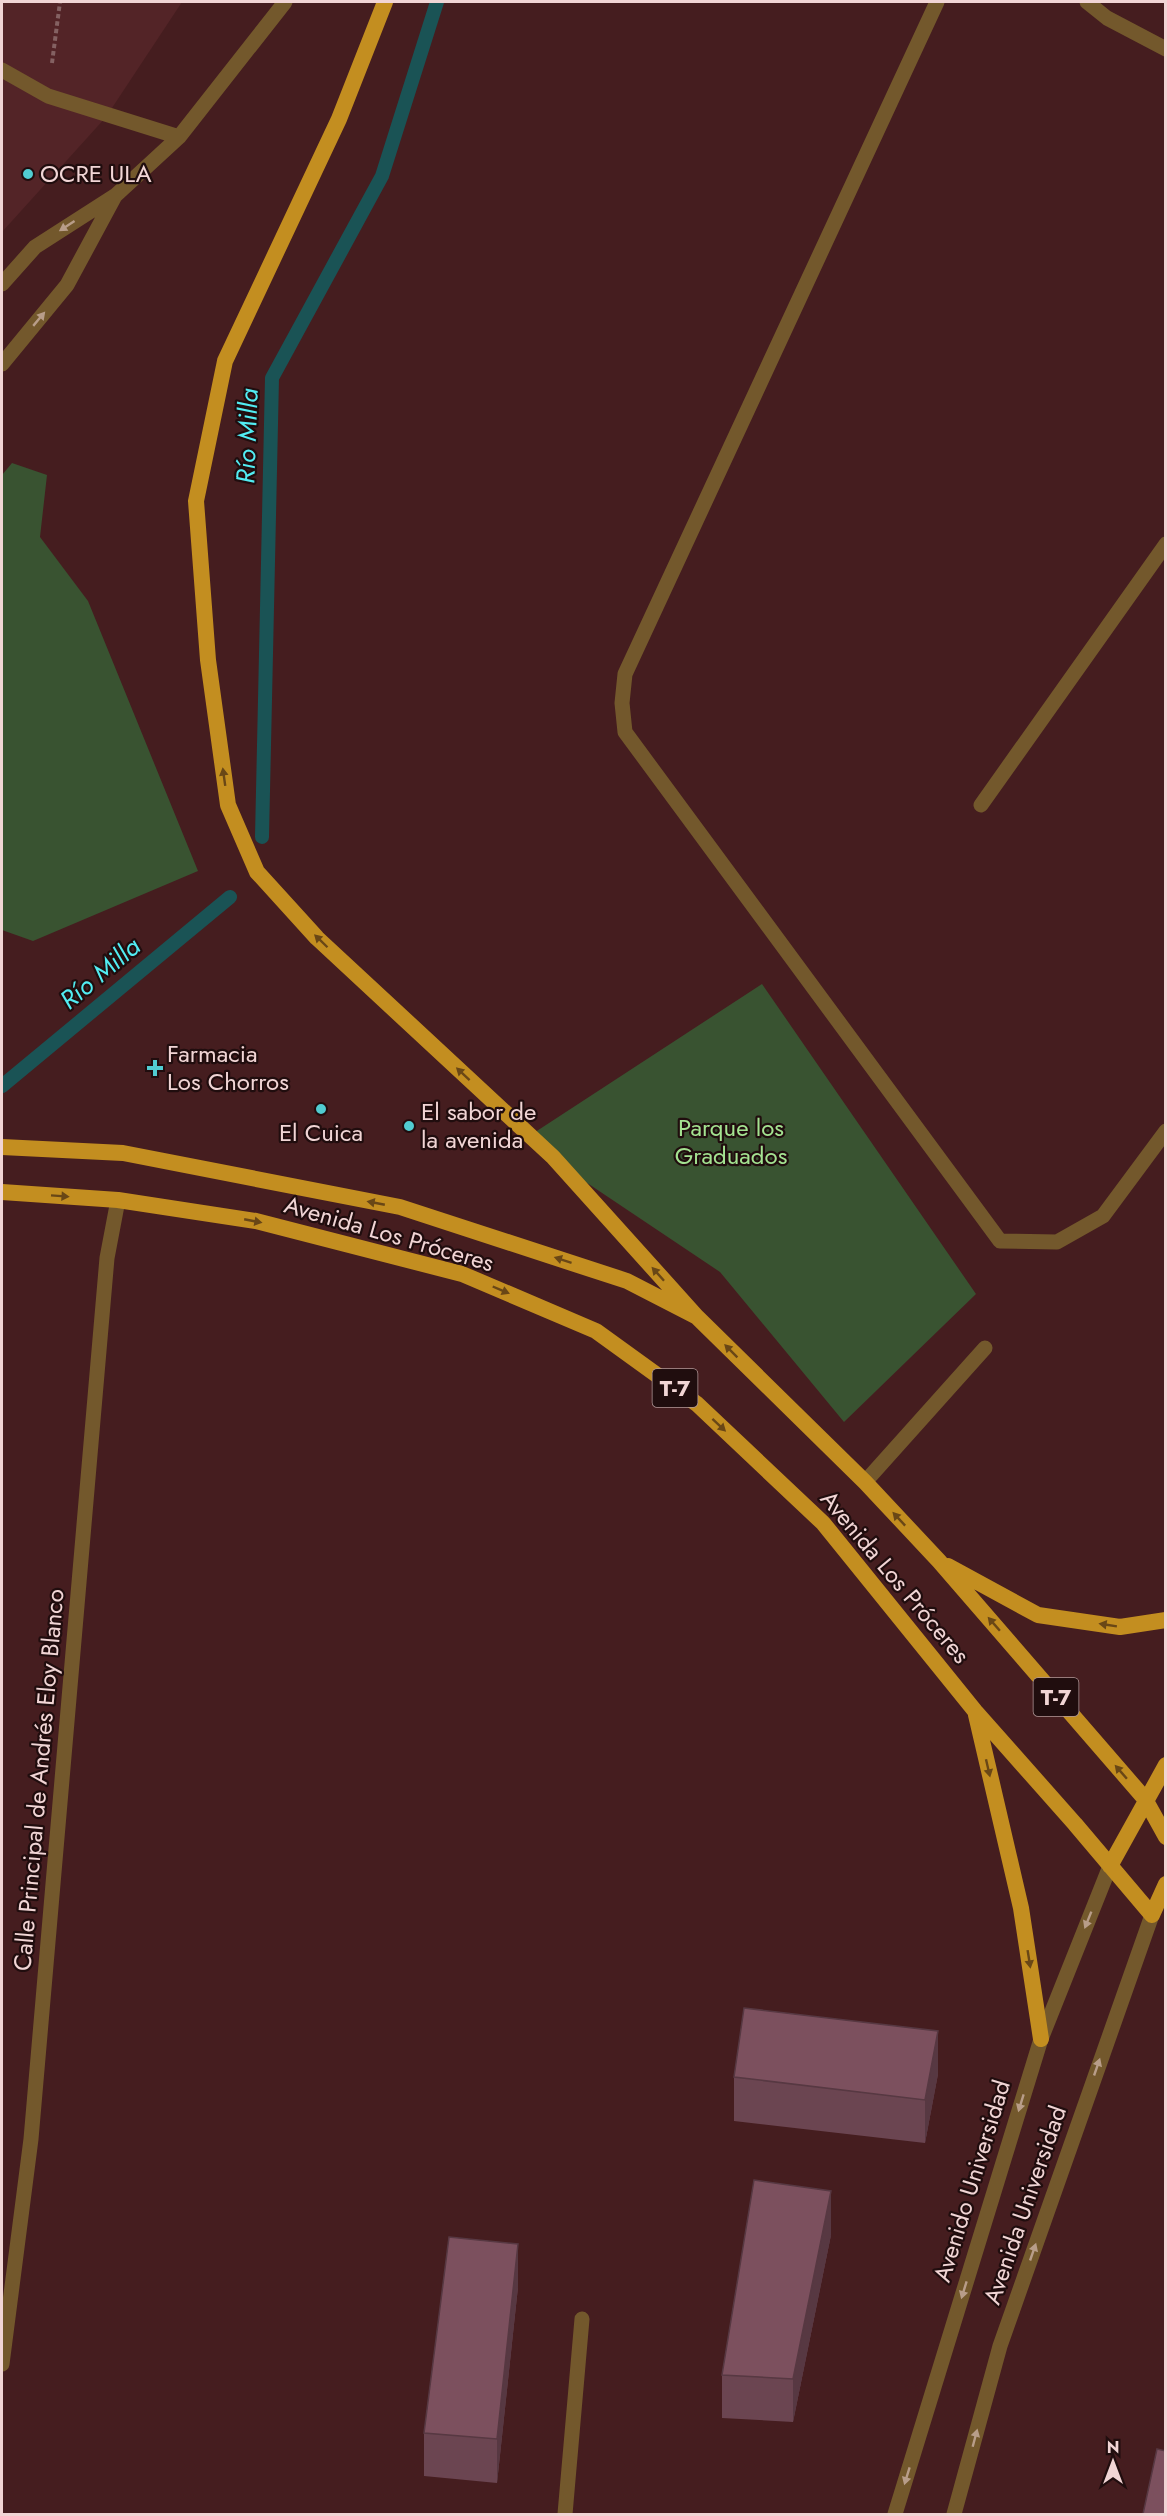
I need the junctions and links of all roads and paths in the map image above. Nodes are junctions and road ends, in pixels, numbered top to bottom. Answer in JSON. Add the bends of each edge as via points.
{"nodes":[{"id":1,"x":60,"y":2,"type":"edge"},
{"id":2,"x":285,"y":2,"type":"edge"},
{"id":3,"x":385,"y":2,"type":"edge"},
{"id":4,"x":937,"y":2,"type":"edge"},
{"id":5,"x":1087,"y":2,"type":"edge"},
{"id":6,"x":1166,"y":49,"type":"edge"},
{"id":7,"x":2,"y":70,"type":"edge"},
{"id":8,"x":48,"y":96,"type":"junction"},
{"id":9,"x":179,"y":137,"type":"junction"},
{"id":10,"x":116,"y":195,"type":"junction"},
{"id":11,"x":2,"y":284,"type":"edge"},
{"id":12,"x":2,"y":364,"type":"edge"},
{"id":13,"x":1166,"y":544,"type":"edge"},
{"id":14,"x":981,"y":805,"type":"dead end"},
{"id":15,"x":1166,"y":1131,"type":"edge"},
{"id":16,"x":2,"y":1147,"type":"edge"},
{"id":17,"x":2,"y":1192,"type":"edge"},
{"id":18,"x":118,"y":1200,"type":"junction"},
{"id":19,"x":697,"y":1317,"type":"junction"},
{"id":20,"x":985,"y":1348,"type":"dead end"},
{"id":21,"x":865,"y":1482,"type":"junction"},
{"id":22,"x":939,"y":1561,"type":"junction"},
{"id":23,"x":1166,"y":1620,"type":"edge"},
{"id":24,"x":975,"y":1711,"type":"junction"},
{"id":25,"x":1166,"y":1765,"type":"edge"},
{"id":26,"x":1145,"y":1799,"type":"junction"},
{"id":27,"x":1166,"y":1837,"type":"edge"},
{"id":28,"x":1110,"y":1866,"type":"junction"},
{"id":29,"x":1166,"y":1884,"type":"edge"},
{"id":30,"x":1152,"y":1915,"type":"junction"},
{"id":31,"x":1041,"y":2039,"type":"junction"},
{"id":32,"x":582,"y":2319,"type":"dead end"},
{"id":33,"x":2,"y":2364,"type":"edge"},
{"id":34,"x":565,"y":2514,"type":"edge"},
{"id":35,"x":895,"y":2514,"type":"edge"},
{"id":36,"x":954,"y":2514,"type":"edge"}],
"edges":[{"from":1,"to":8,"type":"path"},
{"from":2,"to":9,"type":"street"},
{"from":19,"to":3,"type":"highway","one_way":true,"via":[[553,1157],[317,938],[257,872],[228,805],[208,660],[196,501],[225,362],[339,119]]},
{"from":4,"to":15,"type":"street","via":[[626,674],[622,703],[626,732],[1000,1241],[1057,1242],[1103,1216]]},
{"from":5,"to":6,"type":"street","via":[[1107,18]]},
{"from":7,"to":8,"type":"street"},
{"from":8,"to":9,"type":"street"},
{"from":9,"to":10,"type":"street"},
{"from":10,"to":11,"type":"street","one_way":true,"via":[[35,247]]},
{"from":12,"to":10,"type":"street","one_way":true,"via":[[67,285]]},
{"from":13,"to":14,"type":"street"},
{"from":19,"to":16,"type":"highway","name":"Avenida Los Próceres","number":"T-7","one_way":true,"via":[[627,1281],[400,1207],[123,1153]]},
{"from":17,"to":18,"type":"highway","name":"Avenida Los Próceres","number":"T-7","one_way":true},
{"from":18,"to":24,"type":"highway","name":"Avenida Los Próceres","number":"T-7","one_way":true,"via":[[256,1221],[462,1274],[596,1331],[697,1404],[823,1522]]},
{"from":18,"to":33,"type":"street","name":"Calle Principal de Andrés Eloy Blanco","via":[[107,1258],[31,2139]]},
{"from":21,"to":19,"type":"highway","name":"Avenida Los Próceres","number":"T-7","one_way":true},
{"from":20,"to":21,"type":"street"},
{"from":22,"to":21,"type":"highway","name":"Avenida Los Próceres","number":"T-7","one_way":true},
{"from":23,"to":22,"type":"highway","one_way":true,"via":[[1120,1627],[1038,1615]]},
{"from":26,"to":22,"type":"highway","name":"Avenida Los Próceres","number":"T-7","one_way":true},
{"from":24,"to":28,"type":"highway","name":"Avenida Los Próceres","number":"T-7"},
{"from":24,"to":31,"type":"highway","one_way":true,"via":[[1021,1908]]},
{"from":25,"to":26,"type":"highway"},
{"from":26,"to":27,"type":"highway","name":"Avenida Los Próceres","number":"T-7"},
{"from":26,"to":28,"type":"highway"},
{"from":28,"to":30,"type":"highway","name":"Avenida Los Próceres","number":"T-7"},
{"from":28,"to":31,"type":"street","name":"Avenido Universidad","one_way":true},
{"from":29,"to":30,"type":"highway"},
{"from":36,"to":30,"type":"street","name":"Avenida Universidad","one_way":true,"via":[[1000,2346]]},
{"from":31,"to":35,"type":"street","name":"Avenido Universidad","one_way":true},
{"from":32,"to":34,"type":"street"}]}
